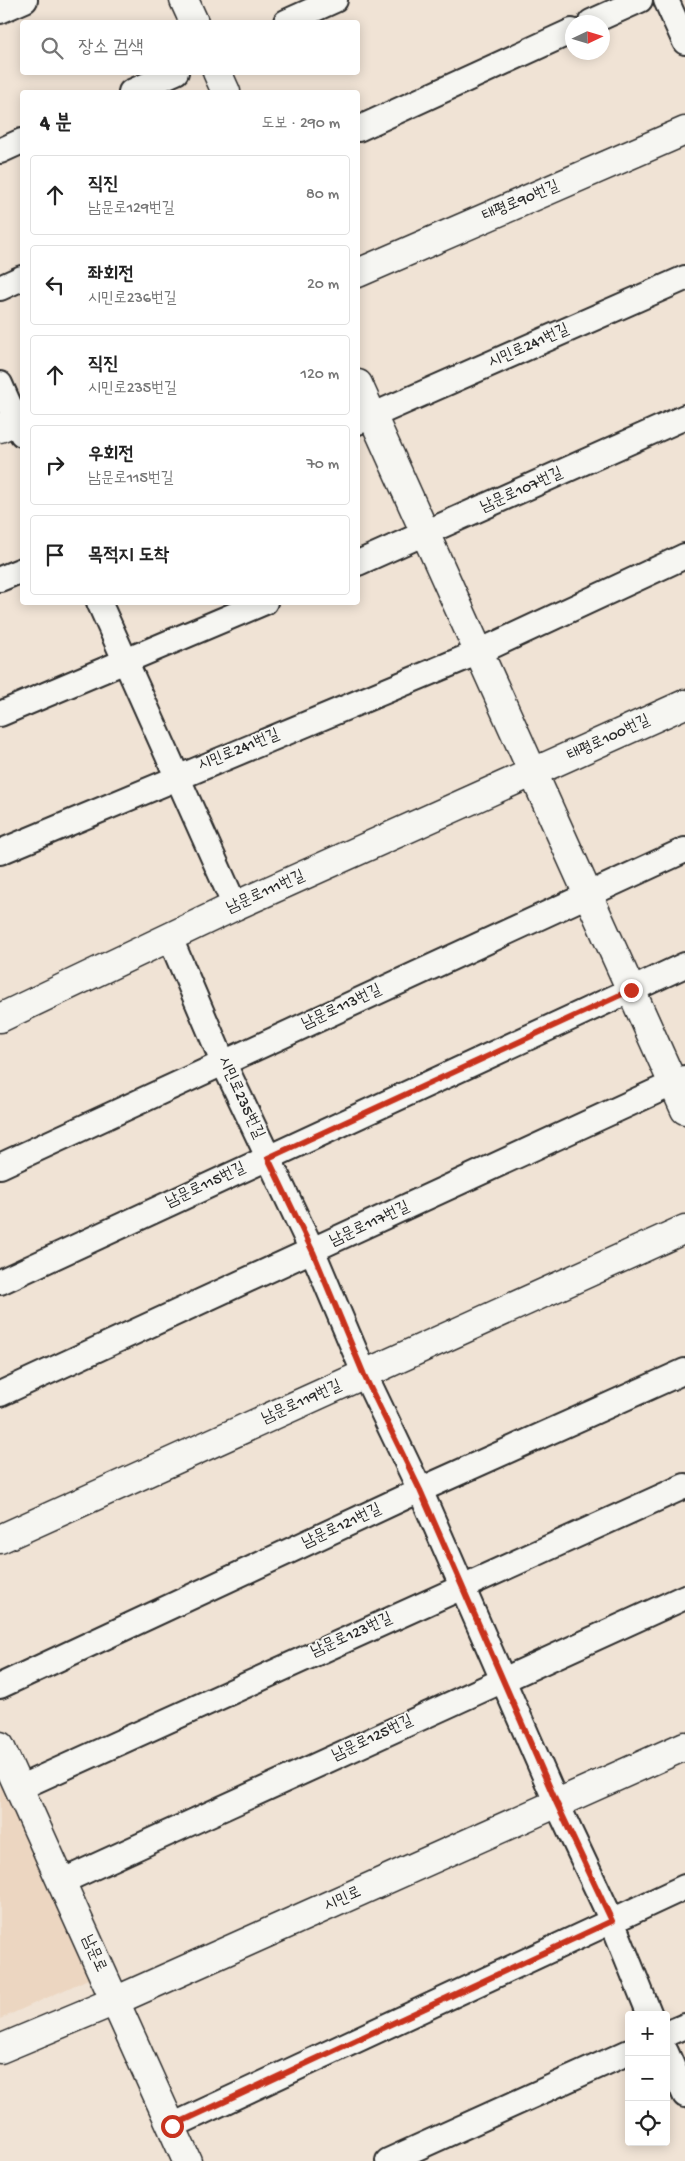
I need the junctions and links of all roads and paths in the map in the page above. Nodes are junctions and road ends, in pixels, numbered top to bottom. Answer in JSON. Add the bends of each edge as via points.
{"nodes":[{"id":1,"x":25,"y":0,"type":"edge"},
{"id":2,"x":184,"y":0,"type":"edge"},
{"id":3,"x":336,"y":0,"type":"edge"},
{"id":4,"x":640,"y":0,"type":"edge"},
{"id":5,"x":666,"y":0,"type":"edge"},
{"id":6,"x":0,"y":12,"type":"edge"},
{"id":7,"x":607,"y":15,"type":"edge"},
{"id":8,"x":193,"y":20,"type":"edge"},
{"id":9,"x":291,"y":20,"type":"edge"},
{"id":10,"x":565,"y":34,"type":"edge"},
{"id":11,"x":685,"y":42,"type":"edge"},
{"id":12,"x":169,"y":75,"type":"edge"},
{"id":13,"x":218,"y":75,"type":"edge"},
{"id":14,"x":136,"y":90,"type":"edge"},
{"id":15,"x":225,"y":90,"type":"edge"},
{"id":16,"x":360,"y":128,"type":"edge"},
{"id":17,"x":685,"y":132,"type":"edge"},
{"id":18,"x":20,"y":142,"type":"edge"},
{"id":19,"x":0,"y":151,"type":"edge"},
{"id":20,"x":360,"y":272,"type":"edge"},
{"id":21,"x":685,"y":278,"type":"edge"},
{"id":22,"x":20,"y":279,"type":"edge"},
{"id":23,"x":0,"y":288,"type":"edge"},
{"id":24,"x":0,"y":384,"type":"edge"},
{"id":25,"x":360,"y":394,"type":"edge"},
{"id":26,"x":685,"y":418,"type":"edge"},
{"id":27,"x":365,"y":419,"type":"edge"},
{"id":28,"x":15,"y":425,"type":"edge"},
{"id":29,"x":426,"y":534,"type":"junction"},
{"id":30,"x":685,"y":556,"type":"edge"},
{"id":31,"x":360,"y":562,"type":"edge"},
{"id":32,"x":20,"y":571,"type":"edge"},
{"id":33,"x":0,"y":579,"type":"edge"},
{"id":34,"x":100,"y":605,"type":"edge"},
{"id":35,"x":257,"y":605,"type":"edge"},
{"id":36,"x":479,"y":652,"type":"junction"},
{"id":37,"x":125,"y":662,"type":"junction"},
{"id":38,"x":685,"y":704,"type":"edge"},
{"id":39,"x":0,"y":714,"type":"edge"},
{"id":40,"x":533,"y":773,"type":"junction"},
{"id":41,"x":177,"y":777,"type":"junction"},
{"id":42,"x":685,"y":850,"type":"edge"},
{"id":43,"x":0,"y":852,"type":"edge"},
{"id":44,"x":588,"y":895,"type":"junction"},
{"id":45,"x":236,"y":906,"type":"junction"},
{"id":46,"x":170,"y":938,"type":"junction"},
{"id":47,"x":685,"y":965,"type":"edge"},
{"id":48,"x":631,"y":990,"type":"junction"},
{"id":49,"x":0,"y":1018,"type":"edge"},
{"id":50,"x":223,"y":1062,"type":"junction"},
{"id":51,"x":679,"y":1081,"type":"edge"},
{"id":52,"x":685,"y":1110,"type":"edge"},
{"id":53,"x":268,"y":1158,"type":"junction"},
{"id":54,"x":0,"y":1166,"type":"edge"},
{"id":55,"x":685,"y":1229,"type":"edge"},
{"id":56,"x":313,"y":1252,"type":"junction"},
{"id":57,"x":0,"y":1282,"type":"edge"},
{"id":58,"x":685,"y":1371,"type":"edge"},
{"id":59,"x":364,"y":1375,"type":"junction"},
{"id":60,"x":0,"y":1394,"type":"edge"},
{"id":61,"x":685,"y":1486,"type":"edge"},
{"id":62,"x":420,"y":1490,"type":"junction"},
{"id":63,"x":0,"y":1539,"type":"edge"},
{"id":64,"x":462,"y":1586,"type":"junction"},
{"id":65,"x":685,"y":1597,"type":"edge"},
{"id":66,"x":504,"y":1680,"type":"junction"},
{"id":67,"x":0,"y":1686,"type":"edge"},
{"id":68,"x":0,"y":1746,"type":"edge"},
{"id":69,"x":685,"y":1746,"type":"edge"},
{"id":70,"x":19,"y":1788,"type":"junction"},
{"id":71,"x":557,"y":1804,"type":"junction"},
{"id":72,"x":61,"y":1882,"type":"junction"},
{"id":73,"x":685,"y":1887,"type":"edge"},
{"id":74,"x":612,"y":1921,"type":"junction"},
{"id":75,"x":115,"y":2001,"type":"junction"},
{"id":76,"x":648,"y":2011,"type":"edge"},
{"id":77,"x":685,"y":2026,"type":"edge"},
{"id":78,"x":670,"y":2032,"type":"edge"},
{"id":79,"x":0,"y":2049,"type":"edge"},
{"id":80,"x":625,"y":2054,"type":"edge"},
{"id":81,"x":668,"y":2056,"type":"edge"},
{"id":82,"x":685,"y":2095,"type":"edge"},
{"id":83,"x":172,"y":2126,"type":"junction"},
{"id":84,"x":187,"y":2161,"type":"edge"},
{"id":85,"x":388,"y":2161,"type":"edge"}],
"edges":[{"from":1,"to":6,"type":"lane"},
{"from":2,"to":8,"type":"street"},
{"from":3,"to":9,"type":"lane"},
{"from":4,"to":7,"type":"lane"},
{"from":5,"to":11,"type":"lane"},
{"from":10,"to":16,"type":"lane"},
{"from":12,"to":14,"type":"lane"},
{"from":13,"to":15,"type":"street"},
{"from":17,"to":20,"type":"street","name":"태평로90번길"},
{"from":18,"to":19,"type":"lane"},
{"from":21,"to":27,"type":"lane","name":"시민로241번길"},
{"from":22,"to":23,"type":"lane"},
{"from":24,"to":28,"type":"lane"},
{"from":25,"to":27,"type":"street"},
{"from":26,"to":29,"type":"lane","name":"남문로107번길"},
{"from":27,"to":29,"type":"street"},
{"from":29,"to":31,"type":"lane","name":"남문로107번길"},
{"from":29,"to":36,"type":"street"},
{"from":30,"to":36,"type":"lane","name":"시민로241번길"},
{"from":32,"to":33,"type":"lane"},
{"from":34,"to":37,"type":"lane"},
{"from":35,"to":37,"type":"lane"},
{"from":36,"to":40,"type":"street"},
{"from":36,"to":41,"type":"lane","name":"시민로241번길"},
{"from":37,"to":39,"type":"lane"},
{"from":37,"to":41,"type":"lane"},
{"from":38,"to":40,"type":"street","name":"태평로100번길"},
{"from":40,"to":44,"type":"street"},
{"from":40,"to":45,"type":"street","name":"남문로111번길"},
{"from":41,"to":43,"type":"lane","name":"시민로241번길"},
{"from":41,"to":45,"type":"lane"},
{"from":42,"to":44,"type":"lane","name":"남문로113번길"},
{"from":44,"to":48,"type":"street"},
{"from":44,"to":50,"type":"lane","name":"남문로113번길"},
{"from":45,"to":46,"type":"street","name":"남문로111번길"},
{"from":46,"to":49,"type":"street","name":"남문로111번길"},
{"from":46,"to":50,"type":"lane","name":"시민로235번길"},
{"from":47,"to":48,"type":"lane","name":"남문로115번길"},
{"from":48,"to":51,"type":"street"},
{"from":48,"to":53,"type":"lane","name":"남문로115번길"},
{"from":50,"to":53,"type":"lane","name":"시민로235번길"},
{"from":50,"to":54,"type":"lane","name":"남문로113번길"},
{"from":51,"to":52,"type":"street"},
{"from":51,"to":56,"type":"lane","name":"남문로117번길"},
{"from":53,"to":56,"type":"lane","name":"시민로235번길"},
{"from":53,"to":57,"type":"lane","name":"남문로115번길"},
{"from":55,"to":59,"type":"street","name":"남문로119번길"},
{"from":56,"to":59,"type":"lane","name":"시민로235번길"},
{"from":56,"to":60,"type":"lane","name":"남문로117번길"},
{"from":58,"to":62,"type":"lane","name":"남문로121번길"},
{"from":59,"to":62,"type":"lane","name":"시민로235번길"},
{"from":59,"to":63,"type":"street","name":"남문로119번길"},
{"from":61,"to":64,"type":"lane","name":"남문로123번길"},
{"from":62,"to":64,"type":"lane","name":"시민로235번길"},
{"from":62,"to":67,"type":"lane","name":"남문로121번길"},
{"from":64,"to":66,"type":"lane","name":"시민로235번길"},
{"from":64,"to":70,"type":"lane","name":"남문로123번길"},
{"from":65,"to":66,"type":"lane","name":"남문로125번길"},
{"from":66,"to":71,"type":"lane","name":"시민로235번길"},
{"from":66,"to":72,"type":"lane","name":"남문로125번길"},
{"from":68,"to":70,"type":"street","name":"남문로"},
{"from":69,"to":71,"type":"street","name":"시민로"},
{"from":70,"to":72,"type":"street","name":"남문로"},
{"from":71,"to":74,"type":"lane","name":"시민로235번길"},
{"from":71,"to":75,"type":"street","name":"시민로"},
{"from":72,"to":75,"type":"street","name":"남문로"},
{"from":73,"to":74,"type":"lane"},
{"from":74,"to":76,"type":"lane","name":"시민로235번길"},
{"from":74,"to":83,"type":"lane"},
{"from":75,"to":79,"type":"street","name":"시민로"},
{"from":75,"to":83,"type":"street","name":"남문로"},
{"from":77,"to":78,"type":"lane"},
{"from":80,"to":85,"type":"lane"},
{"from":81,"to":82,"type":"lane"},
{"from":83,"to":84,"type":"street","name":"남문로"}]}
